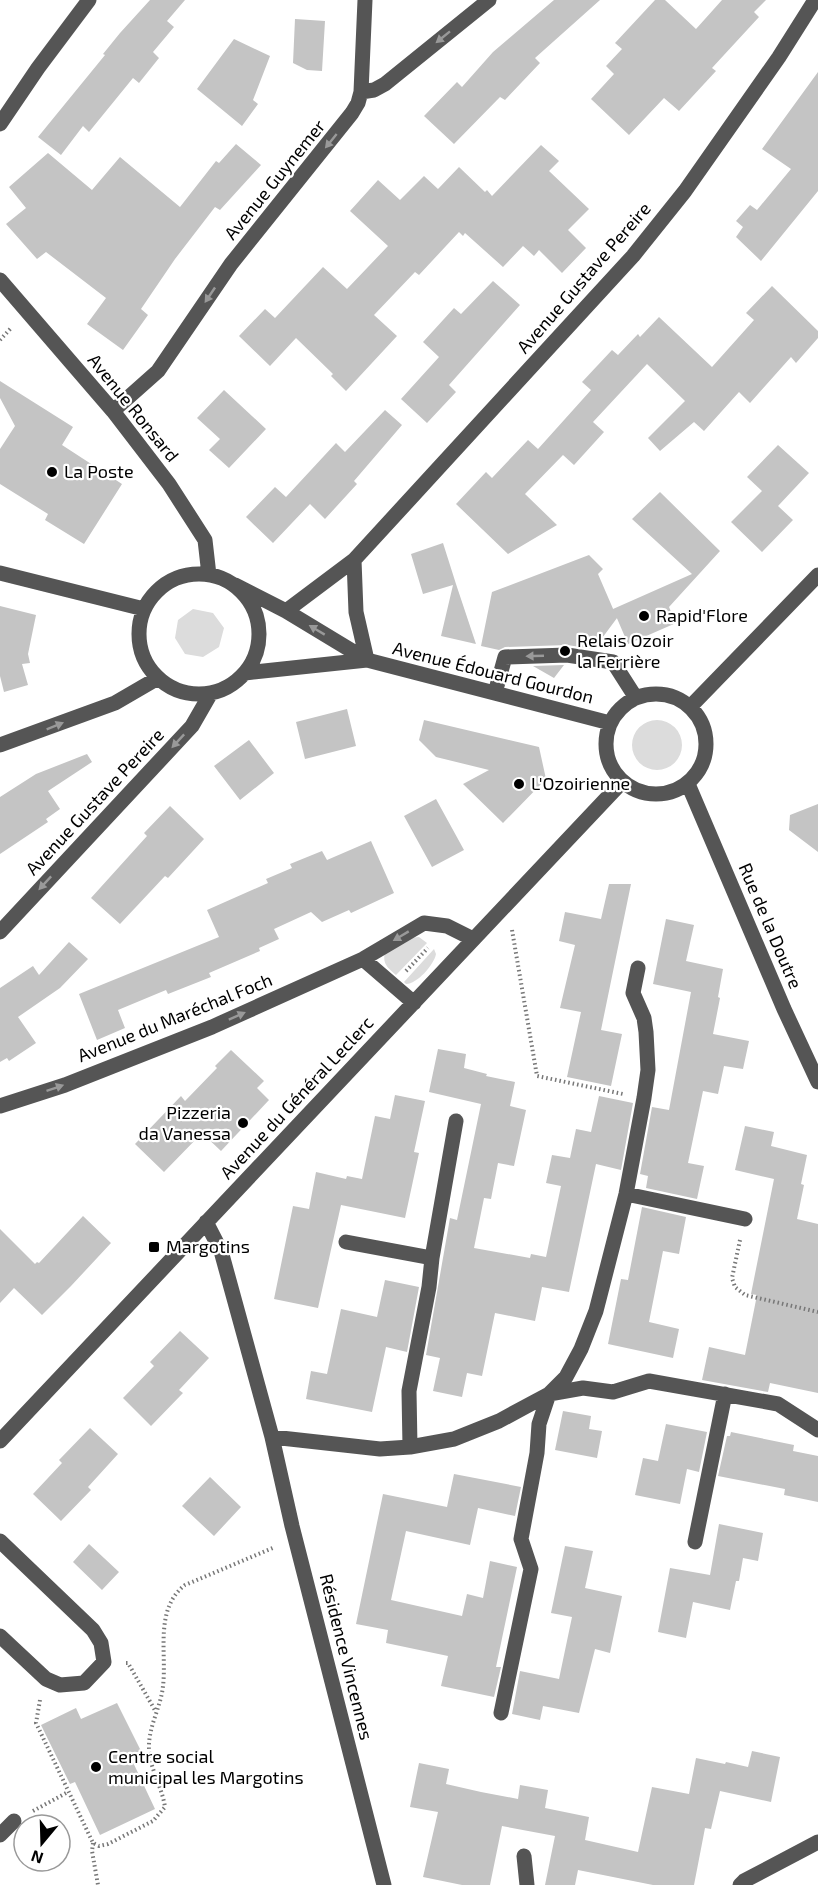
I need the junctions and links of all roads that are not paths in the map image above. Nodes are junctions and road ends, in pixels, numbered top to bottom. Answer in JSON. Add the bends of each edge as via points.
{"nodes":[{"id":1,"x":89,"y":0,"type":"edge"},
{"id":2,"x":365,"y":0,"type":"edge"},
{"id":3,"x":489,"y":0,"type":"edge"},
{"id":4,"x":815,"y":0,"type":"edge"},
{"id":5,"x":361,"y":92,"type":"junction"},
{"id":6,"x":0,"y":124,"type":"edge"},
{"id":7,"x":0,"y":280,"type":"edge"},
{"id":8,"x":113,"y":411,"type":"junction"},
{"id":9,"x":354,"y":560,"type":"junction"},
{"id":10,"x":0,"y":573,"type":"edge"},
{"id":11,"x":209,"y":574,"type":"junction"},
{"id":12,"x":818,"y":575,"type":"edge"},
{"id":13,"x":234,"y":585,"type":"junction"},
{"id":14,"x":144,"y":609,"type":"junction"},
{"id":15,"x":286,"y":611,"type":"junction"},
{"id":16,"x":367,"y":660,"type":"junction"},
{"id":17,"x":245,"y":673,"type":"junction"},
{"id":18,"x":158,"y":678,"type":"junction"},
{"id":19,"x":211,"y":693,"type":"junction"},
{"id":20,"x":495,"y":693,"type":"junction"},
{"id":21,"x":636,"y":698,"type":"junction"},
{"id":22,"x":690,"y":707,"type":"junction"},
{"id":23,"x":610,"y":723,"type":"junction"},
{"id":24,"x":0,"y":745,"type":"edge"},
{"id":25,"x":622,"y":782,"type":"junction"},
{"id":26,"x":688,"y":784,"type":"junction"},
{"id":27,"x":0,"y":932,"type":"edge"},
{"id":28,"x":473,"y":939,"type":"junction"},
{"id":29,"x":363,"y":959,"type":"junction"},
{"id":30,"x":638,"y":968,"type":"dead end"},
{"id":31,"x":414,"y":1003,"type":"junction"},
{"id":32,"x":818,"y":1082,"type":"edge"},
{"id":33,"x":0,"y":1106,"type":"edge"},
{"id":34,"x":456,"y":1121,"type":"dead end"},
{"id":35,"x":626,"y":1194,"type":"junction"},
{"id":36,"x":745,"y":1219,"type":"road end"},
{"id":37,"x":206,"y":1222,"type":"junction"},
{"id":38,"x":346,"y":1242,"type":"dead end"},
{"id":39,"x":432,"y":1258,"type":"junction"},
{"id":40,"x":549,"y":1394,"type":"junction"},
{"id":41,"x":725,"y":1394,"type":"junction"},
{"id":42,"x":818,"y":1431,"type":"edge"},
{"id":43,"x":272,"y":1437,"type":"junction"},
{"id":44,"x":0,"y":1441,"type":"edge"},
{"id":45,"x":410,"y":1448,"type":"junction"},
{"id":46,"x":0,"y":1541,"type":"edge"},
{"id":47,"x":695,"y":1542,"type":"dead end"},
{"id":48,"x":0,"y":1636,"type":"edge"},
{"id":49,"x":501,"y":1713,"type":"dead end"},
{"id":50,"x":12,"y":1823,"type":"edge"},
{"id":51,"x":0,"y":1835,"type":"edge"},
{"id":52,"x":818,"y":1842,"type":"edge"},
{"id":53,"x":524,"y":1856,"type":"dead end"},
{"id":54,"x":384,"y":1885,"type":"edge"},
{"id":55,"x":527,"y":1885,"type":"edge"},
{"id":56,"x":740,"y":1885,"type":"edge"}],
"edges":[{"from":1,"to":6,"type":"street"},
{"from":2,"to":5,"type":"street"},
{"from":3,"to":5,"type":"street","one_way":true,"via":[[385,84]]},
{"from":4,"to":9,"type":"street","name":"Avenue Gustave Pereire","via":[[685,191],[633,256]]},
{"from":5,"to":8,"type":"street","name":"Avenue Guynemer","one_way":true,"via":[[352,113],[231,264],[158,371]]},
{"from":7,"to":8,"type":"street","name":"Avenue Ronsard"},
{"from":8,"to":11,"type":"street","name":"Avenue Ronsard","via":[[206,540]]},
{"from":9,"to":15,"type":"street","name":"Avenue Gustave Pereire"},
{"from":9,"to":16,"type":"street","via":[[356,612]]},
{"from":10,"to":14,"type":"street"},
{"from":11,"to":13,"type":"street"},
{"from":11,"to":14,"type":"street","via":[[189,574],[171,580],[155,592]]},
{"from":12,"to":22,"type":"street"},
{"from":13,"to":15,"type":"street","name":"Avenue Édouard Gourdon"},
{"from":13,"to":17,"type":"street","via":[[249,599],[257,617],[259,637],[255,656]]},
{"from":14,"to":18,"type":"street","via":[[139,646],[146,664]]},
{"from":16,"to":15,"type":"street","name":"Avenue Édouard Gourdon","one_way":true},
{"from":16,"to":17,"type":"street","name":"Avenue Édouard Gourdon"},
{"from":16,"to":20,"type":"street","name":"Avenue Édouard Gourdon"},
{"from":17,"to":19,"type":"street","via":[[230,686]]},
{"from":18,"to":19,"type":"street","via":[[173,689]]},
{"from":24,"to":18,"type":"street","one_way":true,"via":[[115,703]]},
{"from":19,"to":27,"type":"street","name":"Avenue Gustave Pereire","one_way":true,"via":[[192,726]]},
{"from":21,"to":20,"type":"street","one_way":true,"via":[[613,662],[567,655],[505,657]]},
{"from":20,"to":23,"type":"street","name":"Avenue Édouard Gourdon"},
{"from":21,"to":22,"type":"street","via":[[665,694]]},
{"from":21,"to":23,"type":"street","via":[[617,712]]},
{"from":22,"to":26,"type":"street","via":[[706,731],[707,746],[698,774]]},
{"from":23,"to":25,"type":"street","via":[[606,735],[608,761]]},
{"from":25,"to":26,"type":"street","via":[[634,790],[662,795]]},
{"from":25,"to":28,"type":"street","name":"Avenue du Général Leclerc"},
{"from":26,"to":32,"type":"street","name":"Rue de la Doutre"},
{"from":28,"to":29,"type":"street","name":"Avenue du Maréchal Foch","one_way":true,"via":[[447,926],[424,923]]},
{"from":28,"to":31,"type":"street","name":"Avenue du Général Leclerc"},
{"from":29,"to":31,"type":"street"},
{"from":33,"to":29,"type":"street","name":"Avenue du Maréchal Foch","one_way":true,"via":[[65,1085],[212,1027]]},
{"from":30,"to":35,"type":"street","via":[[633,993],[644,1018],[648,1070]]},
{"from":31,"to":37,"type":"street","name":"Avenue du Général Leclerc"},
{"from":34,"to":39,"type":"street"},
{"from":35,"to":36,"type":"street"},
{"from":35,"to":40,"type":"street","via":[[596,1311],[566,1377]]},
{"from":37,"to":43,"type":"street","name":"Résidence Vincennes","via":[[221,1251]]},
{"from":37,"to":44,"type":"street","name":"Avenue du Général Leclerc"},
{"from":38,"to":39,"type":"street"},
{"from":39,"to":45,"type":"street","via":[[409,1391]]},
{"from":40,"to":41,"type":"street","via":[[583,1388],[613,1392],[649,1381]]},
{"from":40,"to":45,"type":"street","via":[[454,1439]]},
{"from":40,"to":49,"type":"street","via":[[539,1424],[521,1539],[531,1569]]},
{"from":41,"to":42,"type":"street","via":[[778,1404]]},
{"from":41,"to":47,"type":"street"},
{"from":43,"to":45,"type":"street","via":[[380,1449]]},
{"from":43,"to":54,"type":"street","name":"Résidence Vincennes"},
{"from":46,"to":48,"type":"street","via":[[93,1630],[101,1643],[104,1662],[84,1683],[60,1685],[46,1679]]},
{"from":50,"to":51,"type":"street"},
{"from":52,"to":56,"type":"street"},
{"from":53,"to":55,"type":"street"}]}
